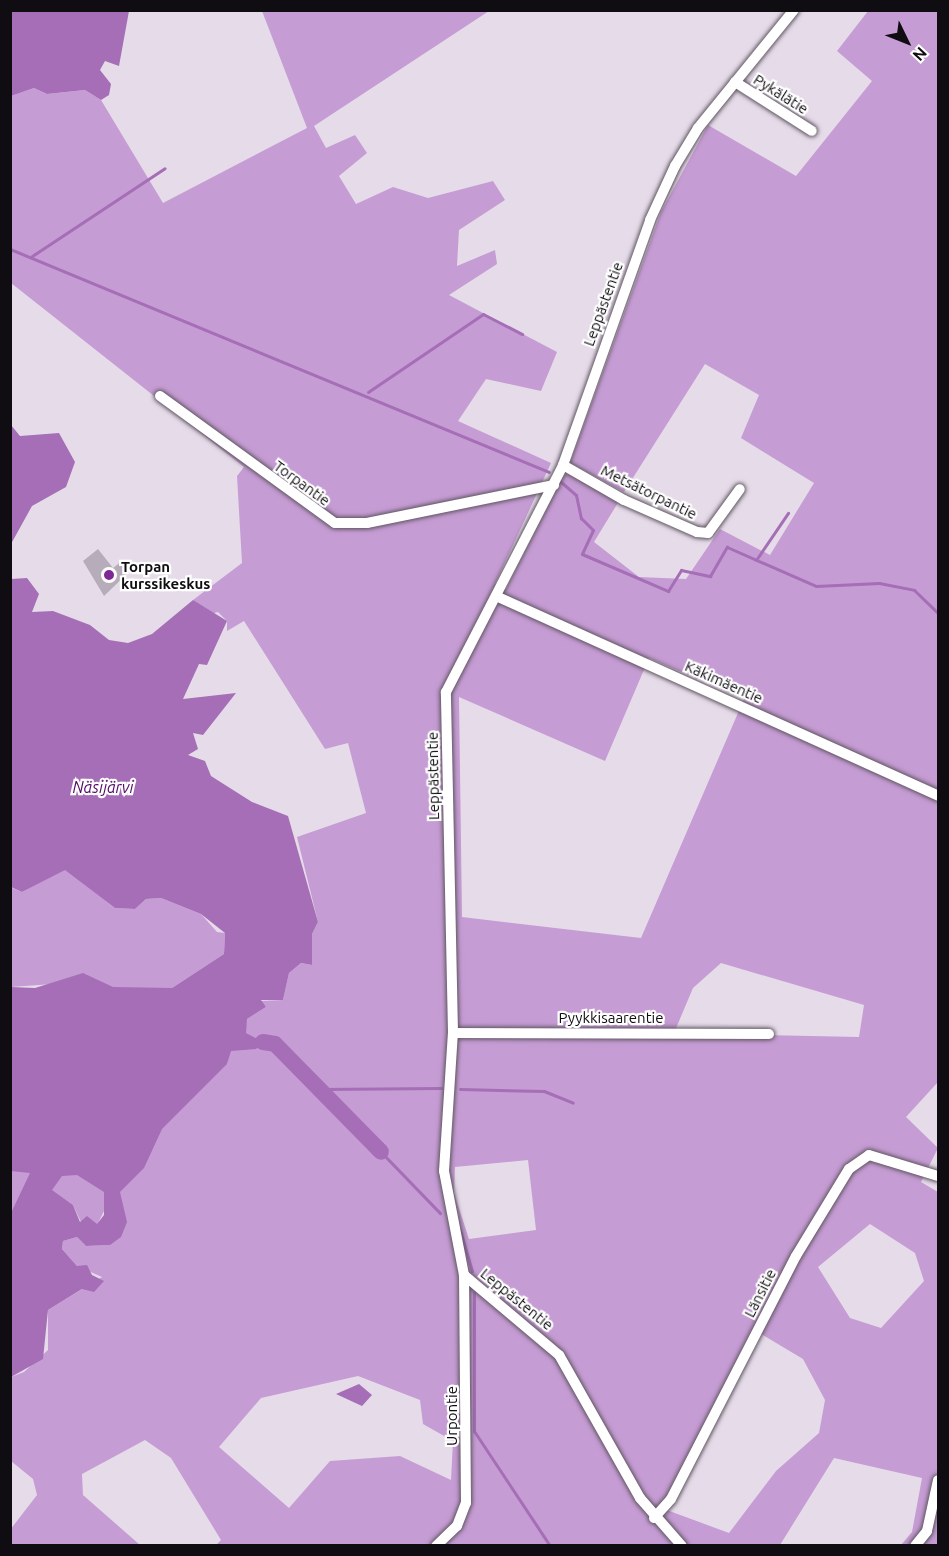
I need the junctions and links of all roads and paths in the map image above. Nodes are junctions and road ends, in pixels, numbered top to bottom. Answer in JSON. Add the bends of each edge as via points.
{"nodes":[{"id":1,"x":794,"y":10,"type":"edge"},
{"id":2,"x":735,"y":82,"type":"junction"},
{"id":3,"x":812,"y":131,"type":"dead end"},
{"id":4,"x":160,"y":396,"type":"dead end"},
{"id":5,"x":563,"y":465,"type":"junction"},
{"id":6,"x":554,"y":485,"type":"junction"},
{"id":7,"x":740,"y":489,"type":"dead end"},
{"id":8,"x":496,"y":596,"type":"junction"},
{"id":9,"x":939,"y":796,"type":"edge"},
{"id":10,"x":453,"y":1033,"type":"junction"},
{"id":11,"x":769,"y":1034,"type":"dead end"},
{"id":12,"x":939,"y":1176,"type":"edge"},
{"id":13,"x":464,"y":1275,"type":"junction"},
{"id":14,"x":939,"y":1480,"type":"edge"},
{"id":15,"x":654,"y":1518,"type":"junction"},
{"id":16,"x":436,"y":1545,"type":"edge"},
{"id":17,"x":681,"y":1545,"type":"edge"},
{"id":18,"x":915,"y":1545,"type":"edge"}],
"edges":[{"from":1,"to":2,"type":"street","name":"Leppästentie"},
{"from":2,"to":3,"type":"street","name":"Pykälätie"},
{"from":2,"to":5,"type":"street","name":"Leppästentie","via":[[698,128],[656,206]]},
{"from":4,"to":6,"type":"street","name":"Torpantie","via":[[335,523],[367,523]]},
{"from":5,"to":6,"type":"street","name":"Leppästentie"},
{"from":5,"to":7,"type":"street","name":"Metsätorpantie","via":[[624,500],[697,532],[708,533]]},
{"from":6,"to":8,"type":"street","name":"Leppästentie"},
{"from":8,"to":9,"type":"street","name":"Käkimäentie"},
{"from":8,"to":10,"type":"street","name":"Leppästentie","via":[[446,693]]},
{"from":10,"to":11,"type":"street","name":"Pyykkisaarentie"},
{"from":10,"to":13,"type":"street","name":"Leppästentie","via":[[444,1171]]},
{"from":12,"to":15,"type":"street","name":"Länsitie","via":[[869,1155],[849,1169],[796,1256],[670,1499]]},
{"from":13,"to":15,"type":"street","name":"Leppästentie","via":[[559,1355]]},
{"from":13,"to":16,"type":"street","name":"Urpontie","via":[[466,1503],[457,1526]]},
{"from":14,"to":18,"type":"street","via":[[927,1531]]},
{"from":15,"to":17,"type":"street","name":"Leppästentie"}]}
